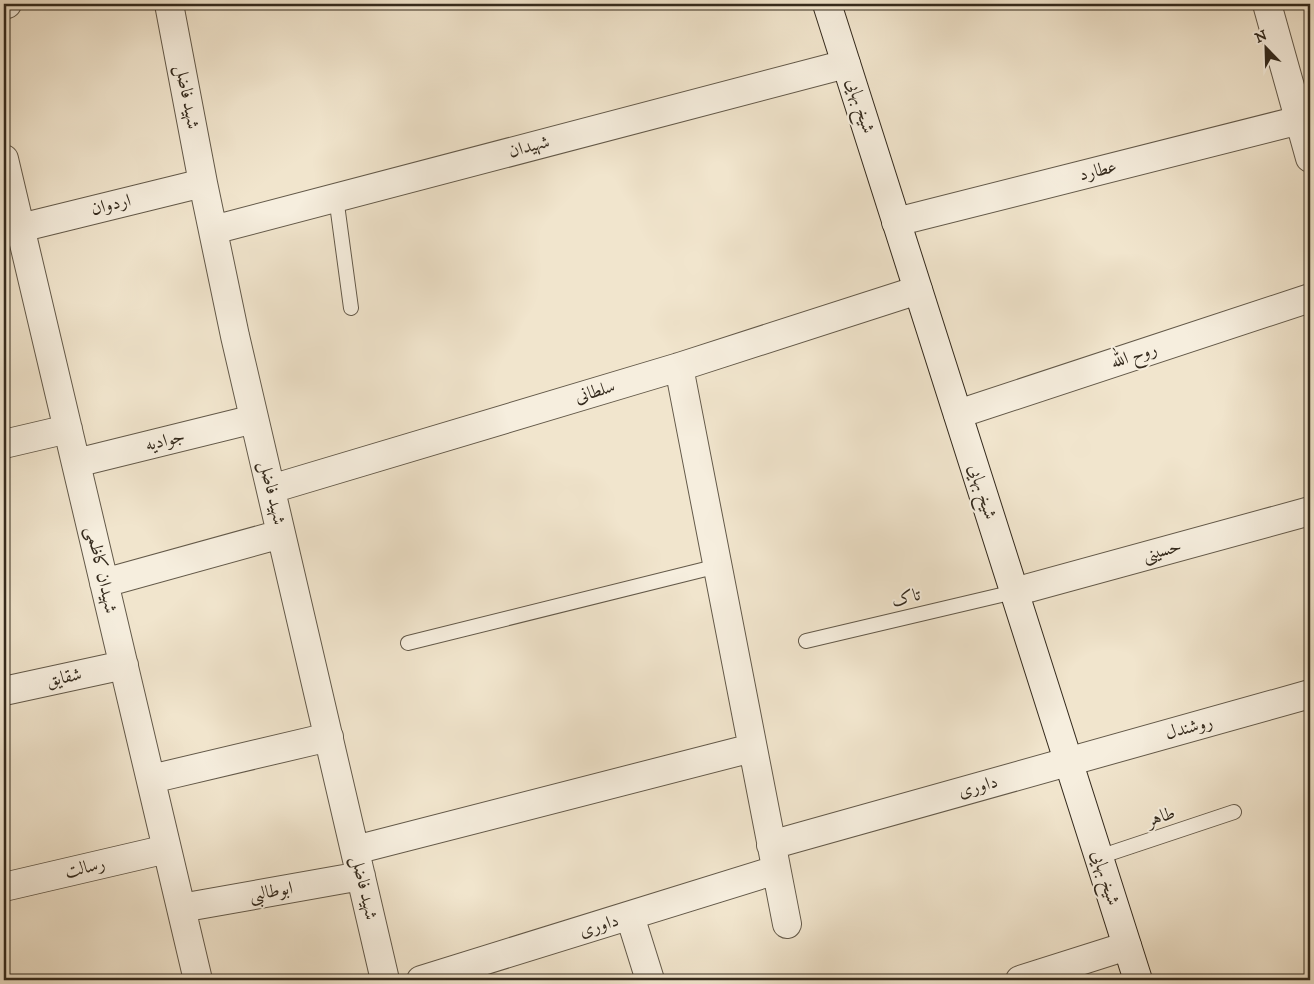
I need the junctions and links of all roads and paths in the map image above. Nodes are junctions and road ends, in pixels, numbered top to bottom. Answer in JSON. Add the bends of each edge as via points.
{"nodes":[{"id":1,"x":169,"y":4,"type":"edge"},
{"id":2,"x":827,"y":4,"type":"edge"},
{"id":3,"x":1267,"y":4,"type":"edge"},
{"id":4,"x":846,"y":64,"type":"junction"},
{"id":5,"x":1300,"y":120,"type":"junction"},
{"id":6,"x":1310,"y":158,"type":"edge"},
{"id":7,"x":4,"y":159,"type":"edge"},
{"id":8,"x":203,"y":183,"type":"junction"},
{"id":9,"x":336,"y":197,"type":"junction"},
{"id":10,"x":896,"y":222,"type":"junction"},
{"id":11,"x":20,"y":228,"type":"junction"},
{"id":12,"x":213,"y":230,"type":"junction"},
{"id":13,"x":918,"y":290,"type":"junction"},
{"id":14,"x":1310,"y":298,"type":"edge"},
{"id":15,"x":350,"y":308,"type":"dead end"},
{"id":16,"x":679,"y":367,"type":"junction"},
{"id":17,"x":958,"y":414,"type":"junction"},
{"id":18,"x":254,"y":418,"type":"junction"},
{"id":19,"x":68,"y":429,"type":"junction"},
{"id":20,"x":4,"y":444,"type":"edge"},
{"id":21,"x":76,"y":463,"type":"junction"},
{"id":22,"x":271,"y":489,"type":"junction"},
{"id":23,"x":1310,"y":511,"type":"edge"},
{"id":24,"x":281,"y":534,"type":"junction"},
{"id":25,"x":718,"y":566,"type":"junction"},
{"id":26,"x":104,"y":583,"type":"junction"},
{"id":27,"x":1014,"y":592,"type":"junction"},
{"id":28,"x":806,"y":641,"type":"dead end"},
{"id":29,"x":408,"y":643,"type":"dead end"},
{"id":30,"x":124,"y":665,"type":"junction"},
{"id":31,"x":4,"y":691,"type":"edge"},
{"id":32,"x":1310,"y":694,"type":"edge"},
{"id":33,"x":329,"y":737,"type":"junction"},
{"id":34,"x":752,"y":748,"type":"junction"},
{"id":35,"x":1068,"y":762,"type":"junction"},
{"id":36,"x":151,"y":779,"type":"junction"},
{"id":37,"x":1234,"y":812,"type":"dead end"},
{"id":38,"x":167,"y":849,"type":"junction"},
{"id":39,"x":355,"y":850,"type":"junction"},
{"id":40,"x":1098,"y":857,"type":"junction"},
{"id":41,"x":774,"y":858,"type":"junction"},
{"id":42,"x":361,"y":876,"type":"junction"},
{"id":43,"x":4,"y":887,"type":"edge"},
{"id":44,"x":181,"y":908,"type":"junction"},
{"id":45,"x":630,"y":916,"type":"junction"},
{"id":46,"x":787,"y":924,"type":"dead end"},
{"id":47,"x":1127,"y":946,"type":"junction"},
{"id":48,"x":740,"y":976,"type":"dead end"},
{"id":49,"x":198,"y":980,"type":"edge"},
{"id":50,"x":385,"y":980,"type":"edge"},
{"id":51,"x":421,"y":980,"type":"edge"},
{"id":52,"x":650,"y":980,"type":"edge"},
{"id":53,"x":726,"y":980,"type":"edge"},
{"id":54,"x":1020,"y":980,"type":"edge"},
{"id":55,"x":1138,"y":980,"type":"edge"}],
"edges":[{"from":1,"to":8,"type":"street","name":"شهید فاضل"},
{"from":2,"to":4,"type":"street","name":"شیخ بهایی"},
{"from":3,"to":5,"type":"street"},
{"from":4,"to":9,"type":"street","name":"شهیدان"},
{"from":4,"to":10,"type":"street","name":"شیخ بهایی"},
{"from":5,"to":6,"type":"street"},
{"from":5,"to":10,"type":"street","name":"عطارد"},
{"from":7,"to":11,"type":"street","name":"شهیدان کاظمی"},
{"from":8,"to":11,"type":"street","name":"اردوان"},
{"from":8,"to":12,"type":"street","name":"شهید فاضل"},
{"from":9,"to":12,"type":"street","name":"شهیدان"},
{"from":9,"to":15,"type":"lane"},
{"from":10,"to":13,"type":"street","name":"شیخ بهایی"},
{"from":11,"to":19,"type":"street","name":"شهیدان کاظمی"},
{"from":12,"to":18,"type":"street","name":"شهید فاضل"},
{"from":13,"to":16,"type":"street","name":"سلطانی"},
{"from":13,"to":17,"type":"street","name":"شیخ بهایی"},
{"from":14,"to":17,"type":"street","name":"روح الله"},
{"from":16,"to":22,"type":"street","name":"سلطانی"},
{"from":16,"to":25,"type":"street"},
{"from":17,"to":27,"type":"street","name":"شیخ بهایی"},
{"from":18,"to":21,"type":"street","name":"جوادیه"},
{"from":18,"to":22,"type":"street","name":"شهید فاضل"},
{"from":19,"to":20,"type":"street"},
{"from":19,"to":21,"type":"street","name":"شهیدان کاظمی"},
{"from":21,"to":26,"type":"street","name":"شهیدان کاظمی"},
{"from":22,"to":24,"type":"street","name":"شهید فاضل"},
{"from":23,"to":27,"type":"street","name":"حسینی"},
{"from":24,"to":26,"type":"street"},
{"from":24,"to":33,"type":"street","name":"شهید فاضل"},
{"from":25,"to":29,"type":"lane"},
{"from":25,"to":34,"type":"street"},
{"from":26,"to":30,"type":"street","name":"شهیدان کاظمی"},
{"from":27,"to":28,"type":"lane","name":"تاک"},
{"from":27,"to":35,"type":"street","name":"شیخ بهایی"},
{"from":30,"to":31,"type":"street","name":"شقایق"},
{"from":30,"to":36,"type":"street","name":"شهیدان کاظمی"},
{"from":32,"to":35,"type":"street","name":"روشندل"},
{"from":33,"to":36,"type":"street"},
{"from":33,"to":39,"type":"street","name":"شهید فاضل"},
{"from":34,"to":39,"type":"street"},
{"from":34,"to":41,"type":"street"},
{"from":35,"to":40,"type":"street","name":"شیخ بهایی"},
{"from":35,"to":41,"type":"street","name":"داوری"},
{"from":36,"to":38,"type":"street","name":"شهیدان کاظمی"},
{"from":37,"to":40,"type":"lane","name":"طاهر"},
{"from":38,"to":43,"type":"street","name":"رسالت"},
{"from":38,"to":44,"type":"street","name":"شهیدان کاظمی"},
{"from":39,"to":42,"type":"street","name":"شهید فاضل"},
{"from":40,"to":47,"type":"street","name":"شیخ بهایی"},
{"from":41,"to":45,"type":"street","name":"داوری"},
{"from":41,"to":46,"type":"street"},
{"from":42,"to":44,"type":"street","name":"ابوطالبی"},
{"from":42,"to":50,"type":"street","name":"شهید فاضل"},
{"from":44,"to":49,"type":"street","name":"شهیدان کاظمی"},
{"from":45,"to":51,"type":"street","name":"داوری"},
{"from":45,"to":52,"type":"street"},
{"from":47,"to":54,"type":"street"},
{"from":47,"to":55,"type":"street","name":"شیخ بهایی"},
{"from":48,"to":53,"type":"path"}]}
